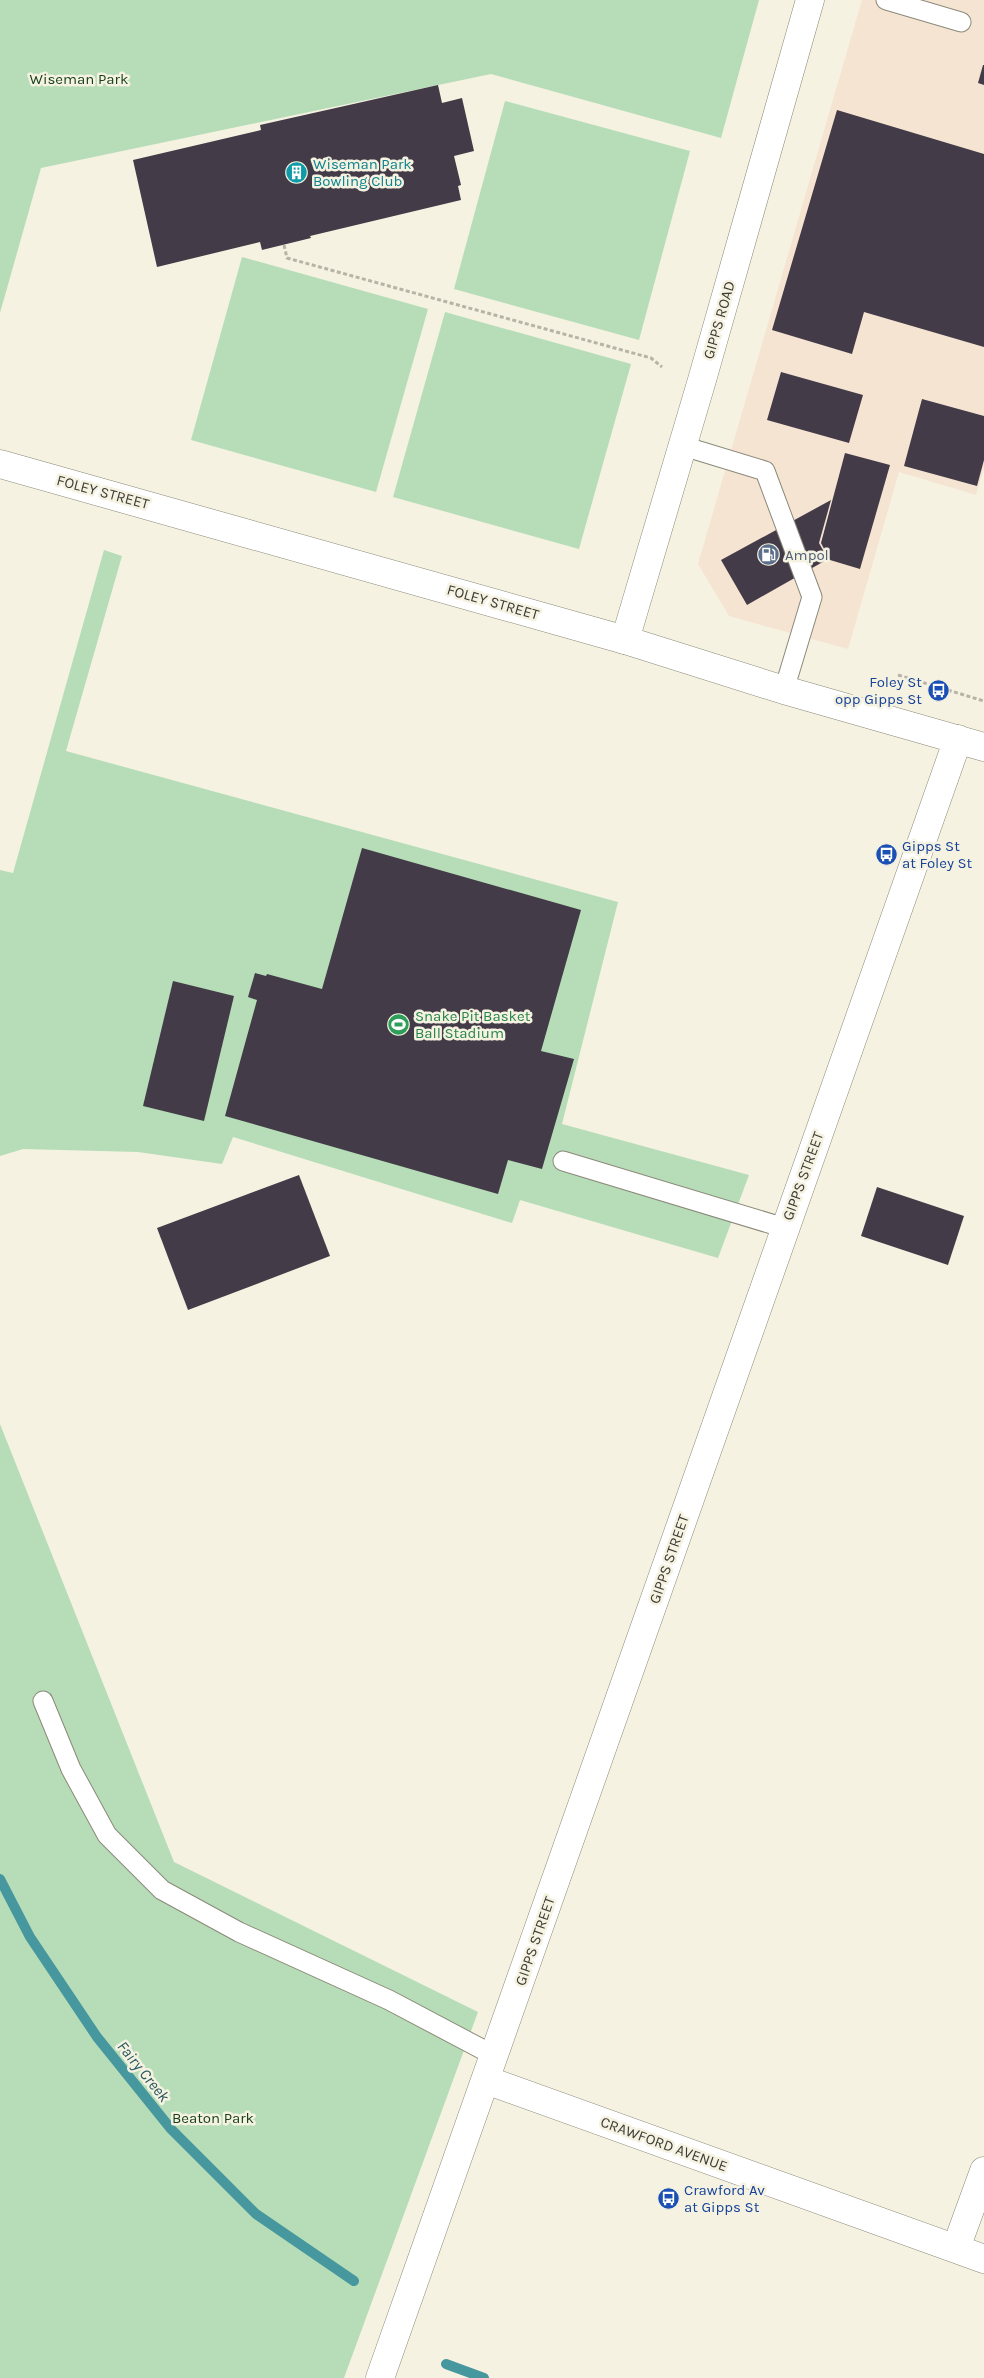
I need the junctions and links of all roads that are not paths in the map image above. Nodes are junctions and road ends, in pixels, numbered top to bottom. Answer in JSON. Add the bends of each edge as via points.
{"nodes":[{"id":1,"x":810,"y":0,"type":"edge"},
{"id":2,"x":886,"y":0,"type":"edge"},
{"id":3,"x":961,"y":22,"type":"dead end"},
{"id":4,"x":683,"y":446,"type":"junction"},
{"id":5,"x":0,"y":464,"type":"edge"},
{"id":6,"x":625,"y":640,"type":"junction"},
{"id":7,"x":784,"y":690,"type":"junction"},
{"id":8,"x":958,"y":739,"type":"junction"},
{"id":9,"x":984,"y":747,"type":"edge"},
{"id":10,"x":564,"y":1161,"type":"dead end"},
{"id":11,"x":785,"y":1228,"type":"junction"},
{"id":12,"x":43,"y":1701,"type":"dead end"},
{"id":13,"x":490,"y":2068,"type":"junction"},
{"id":14,"x":984,"y":2171,"type":"edge"},
{"id":15,"x":956,"y":2248,"type":"junction"},
{"id":16,"x":984,"y":2259,"type":"edge"},
{"id":17,"x":380,"y":2378,"type":"edge"}],
"edges":[{"from":1,"to":4,"type":"street","name":"GIPPS ROAD"},
{"from":2,"to":3,"type":"lane"},
{"from":4,"to":6,"type":"street","name":"GIPPS ROAD"},
{"from":4,"to":7,"type":"lane","via":[[765,471],[812,597]]},
{"from":5,"to":6,"type":"street","name":"FOLEY STREET"},
{"from":6,"to":7,"type":"street","name":"FOLEY STREET"},
{"from":7,"to":8,"type":"street","name":"FOLEY STREET"},
{"from":8,"to":9,"type":"street","name":"FOLEY STREET"},
{"from":8,"to":11,"type":"street","name":"GIPPS STREET"},
{"from":10,"to":11,"type":"lane"},
{"from":11,"to":13,"type":"street","name":"GIPPS STREET"},
{"from":12,"to":13,"type":"lane","via":[[71,1769],[107,1835],[162,1890],[239,1932],[389,2000]]},
{"from":13,"to":15,"type":"street","name":"CRAWFORD AVENUE"},
{"from":13,"to":17,"type":"street","name":"GIPPS STREET"},
{"from":14,"to":15,"type":"street"},
{"from":15,"to":16,"type":"street","name":"CRAWFORD AVENUE"}]}
